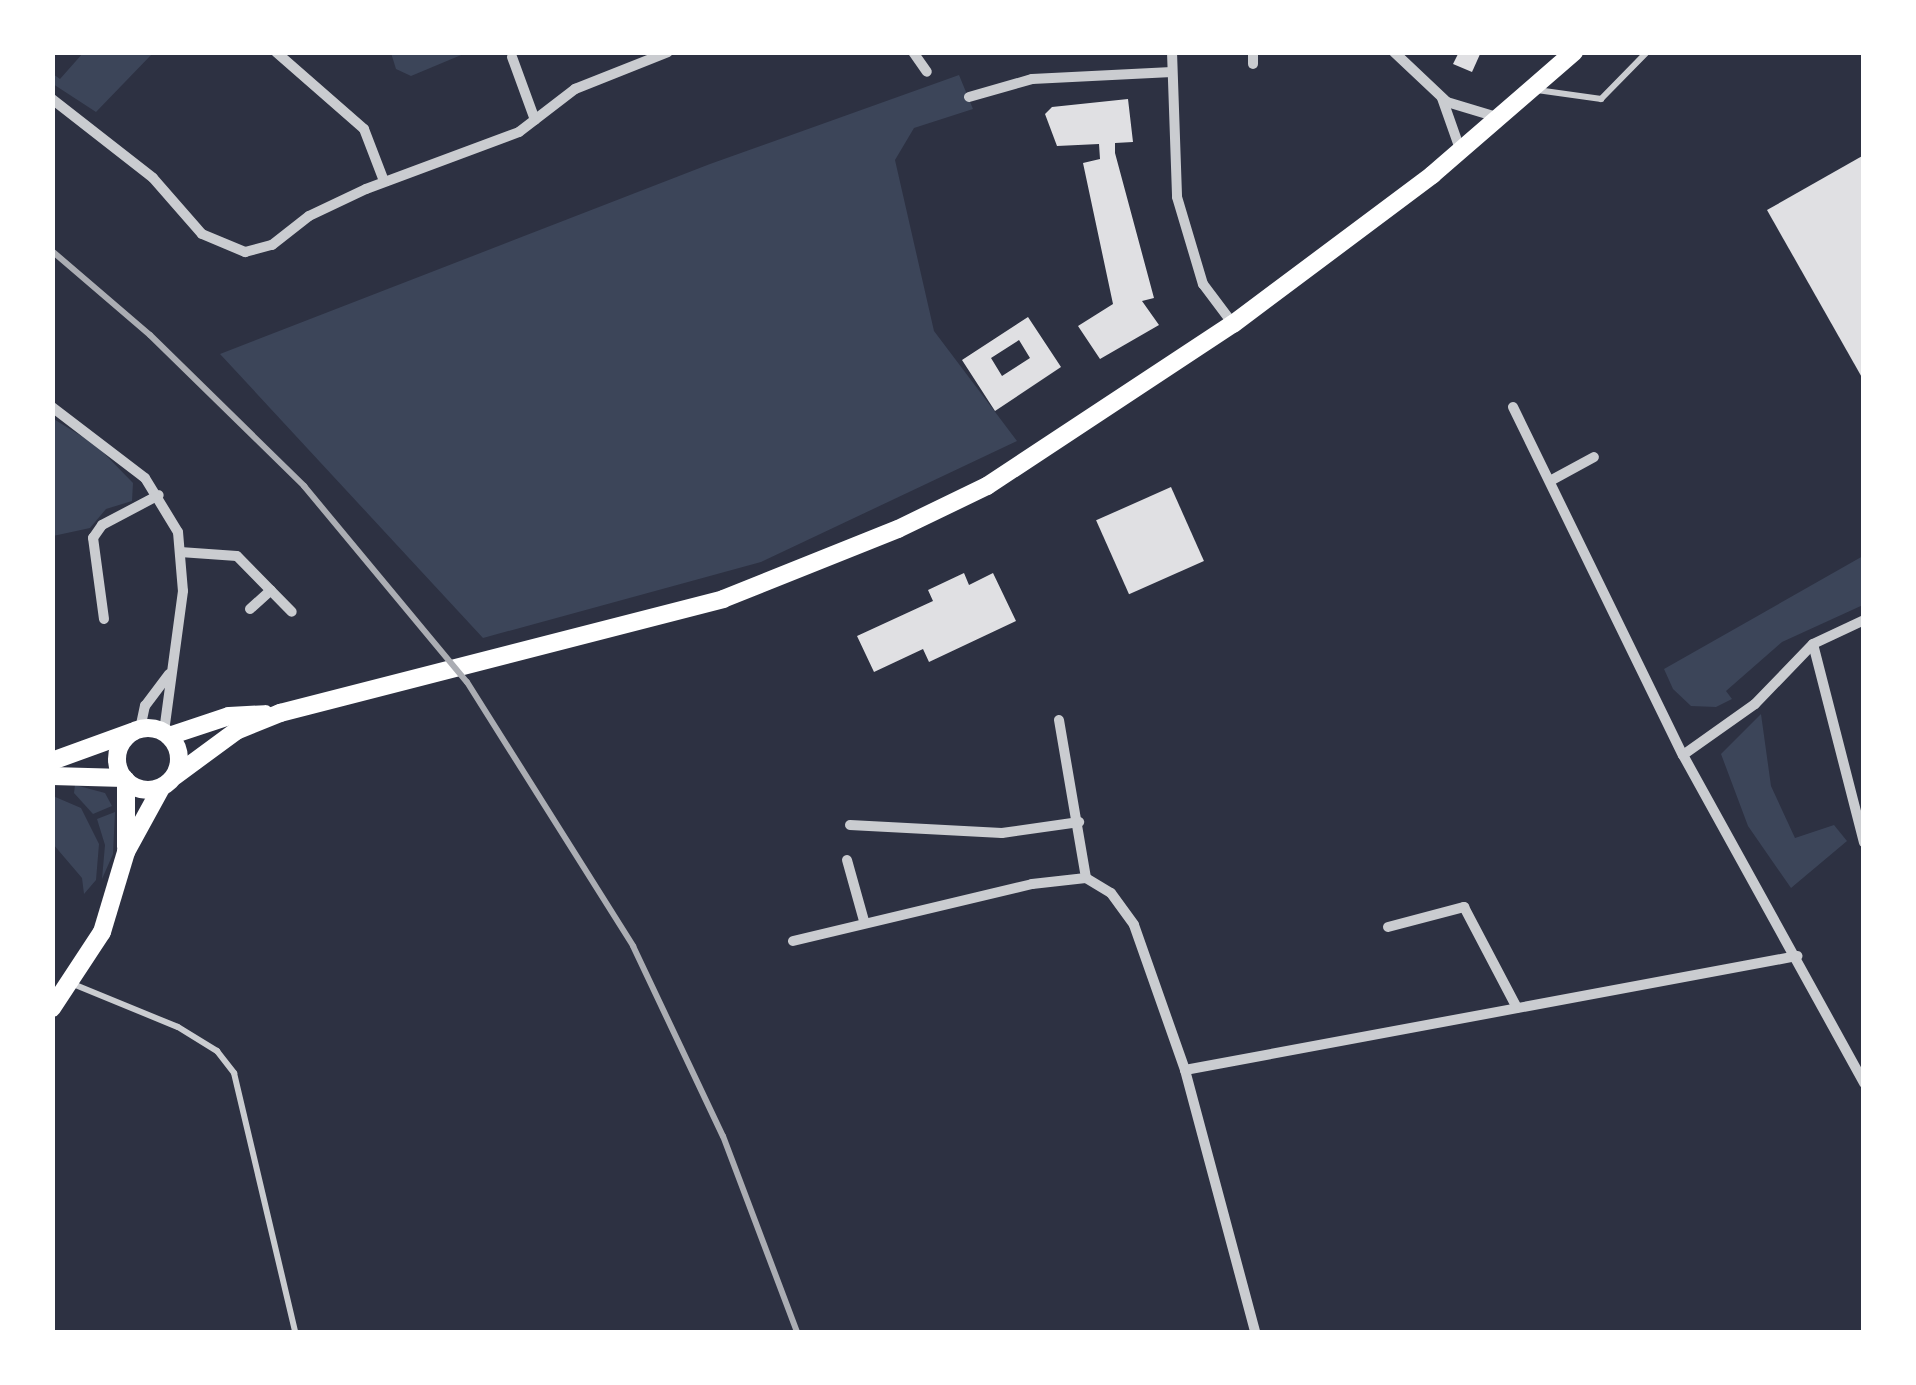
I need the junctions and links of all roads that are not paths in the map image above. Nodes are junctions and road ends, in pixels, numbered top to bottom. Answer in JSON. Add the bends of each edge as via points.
{"nodes":[{"id":1,"x":276,"y":52,"type":"edge"},
{"id":2,"x":668,"y":52,"type":"edge"},
{"id":3,"x":913,"y":52,"type":"edge"},
{"id":4,"x":1172,"y":52,"type":"edge"},
{"id":5,"x":1394,"y":52,"type":"edge"},
{"id":6,"x":1574,"y":52,"type":"edge"},
{"id":7,"x":1648,"y":52,"type":"edge"},
{"id":8,"x":512,"y":57,"type":"dead end"},
{"id":9,"x":927,"y":72,"type":"dead end"},
{"id":10,"x":1172,"y":72,"type":"junction"},
{"id":11,"x":1531,"y":89,"type":"junction"},
{"id":12,"x":968,"y":97,"type":"dead end"},
{"id":13,"x":1442,"y":97,"type":"junction"},
{"id":14,"x":52,"y":99,"type":"edge"},
{"id":15,"x":1498,"y":117,"type":"junction"},
{"id":16,"x":535,"y":120,"type":"junction"},
{"id":17,"x":1460,"y":149,"type":"junction"},
{"id":18,"x":384,"y":181,"type":"junction"},
{"id":19,"x":1233,"y":324,"type":"junction"},
{"id":20,"x":52,"y":407,"type":"edge"},
{"id":21,"x":1513,"y":408,"type":"dead end"},
{"id":22,"x":1594,"y":457,"type":"dead end"},
{"id":23,"x":1550,"y":481,"type":"junction"},
{"id":24,"x":160,"y":495,"type":"junction"},
{"id":25,"x":180,"y":552,"type":"junction"},
{"id":26,"x":272,"y":590,"type":"junction"},
{"id":27,"x":250,"y":609,"type":"dead end"},
{"id":28,"x":292,"y":612,"type":"dead end"},
{"id":29,"x":104,"y":619,"type":"dead end"},
{"id":30,"x":1864,"y":620,"type":"edge"},
{"id":31,"x":1813,"y":644,"type":"junction"},
{"id":32,"x":169,"y":674,"type":"junction"},
{"id":33,"x":280,"y":713,"type":"junction"},
{"id":34,"x":1060,"y":720,"type":"dead end"},
{"id":35,"x":136,"y":731,"type":"junction"},
{"id":36,"x":167,"y":734,"type":"junction"},
{"id":37,"x":1682,"y":755,"type":"junction"},
{"id":38,"x":52,"y":761,"type":"edge"},
{"id":39,"x":52,"y":776,"type":"edge"},
{"id":40,"x":125,"y":779,"type":"junction"},
{"id":41,"x":168,"y":782,"type":"junction"},
{"id":42,"x":1078,"y":822,"type":"junction"},
{"id":43,"x":850,"y":826,"type":"dead end"},
{"id":44,"x":1864,"y":843,"type":"edge"},
{"id":45,"x":126,"y":852,"type":"junction"},
{"id":46,"x":847,"y":860,"type":"dead end"},
{"id":47,"x":1086,"y":878,"type":"junction"},
{"id":48,"x":864,"y":920,"type":"junction"},
{"id":49,"x":1388,"y":927,"type":"dead end"},
{"id":50,"x":793,"y":941,"type":"dead end"},
{"id":51,"x":1797,"y":956,"type":"junction"},
{"id":52,"x":73,"y":984,"type":"junction"},
{"id":53,"x":52,"y":1008,"type":"edge"},
{"id":54,"x":1518,"y":1008,"type":"junction"},
{"id":55,"x":1186,"y":1070,"type":"junction"},
{"id":56,"x":1864,"y":1083,"type":"edge"},
{"id":57,"x":295,"y":1332,"type":"edge"},
{"id":58,"x":1255,"y":1332,"type":"edge"}],
"edges":[{"from":1,"to":18,"type":"street","via":[[364,129]]},
{"from":2,"to":16,"type":"street","via":[[575,89]]},
{"from":3,"to":9,"type":"street"},
{"from":4,"to":10,"type":"street"},
{"from":5,"to":13,"type":"street"},
{"from":6,"to":11,"type":"main road"},
{"from":7,"to":11,"type":"lane","via":[[1601,98]]},
{"from":8,"to":16,"type":"street"},
{"from":10,"to":12,"type":"street","via":[[1032,79]]},
{"from":10,"to":19,"type":"street","via":[[1177,197],[1203,284]]},
{"from":11,"to":15,"type":"main road"},
{"from":13,"to":15,"type":"street"},
{"from":13,"to":17,"type":"street"},
{"from":14,"to":18,"type":"street","via":[[153,178],[202,234],[231,250],[272,245],[309,216]]},
{"from":15,"to":17,"type":"main road"},
{"from":16,"to":18,"type":"street","via":[[519,132]]},
{"from":17,"to":19,"type":"main road"},
{"from":19,"to":33,"type":"main road","via":[[1020,466],[898,529],[723,598]]},
{"from":20,"to":24,"type":"street","via":[[106,444]]},
{"from":21,"to":23,"type":"street"},
{"from":22,"to":23,"type":"street"},
{"from":23,"to":37,"type":"street"},
{"from":24,"to":25,"type":"street"},
{"from":24,"to":29,"type":"street","via":[[102,525],[93,538]]},
{"from":25,"to":26,"type":"street","via":[[237,556]]},
{"from":25,"to":32,"type":"street","via":[[182,591]]},
{"from":26,"to":27,"type":"street"},
{"from":26,"to":28,"type":"street"},
{"from":30,"to":31,"type":"street"},
{"from":31,"to":37,"type":"street","via":[[1754,704]]},
{"from":31,"to":44,"type":"street"},
{"from":32,"to":35,"type":"street"},
{"from":32,"to":36,"type":"street"},
{"from":33,"to":36,"type":"main road","via":[[229,716]]},
{"from":33,"to":41,"type":"main road","via":[[236,731]]},
{"from":34,"to":42,"type":"street"},
{"from":35,"to":36,"type":"main road"},
{"from":35,"to":38,"type":"main road"},
{"from":35,"to":40,"type":"main road","via":[[118,753]]},
{"from":36,"to":41,"type":"main road","via":[[180,760]]},
{"from":37,"to":51,"type":"street"},
{"from":39,"to":40,"type":"main road"},
{"from":40,"to":41,"type":"main road","via":[[142,790]]},
{"from":40,"to":45,"type":"main road"},
{"from":41,"to":45,"type":"main road"},
{"from":42,"to":43,"type":"street","via":[[1002,833]]},
{"from":42,"to":47,"type":"street"},
{"from":45,"to":52,"type":"main road","via":[[102,932]]},
{"from":46,"to":48,"type":"street"},
{"from":47,"to":48,"type":"street"},
{"from":47,"to":55,"type":"street","via":[[1127,910]]},
{"from":48,"to":50,"type":"street"},
{"from":49,"to":54,"type":"street","via":[[1464,907]]},
{"from":51,"to":54,"type":"street"},
{"from":51,"to":56,"type":"street"},
{"from":52,"to":53,"type":"main road"},
{"from":52,"to":57,"type":"lane","via":[[178,1026],[217,1051],[234,1073]]},
{"from":54,"to":55,"type":"street"},
{"from":55,"to":58,"type":"street"}]}
